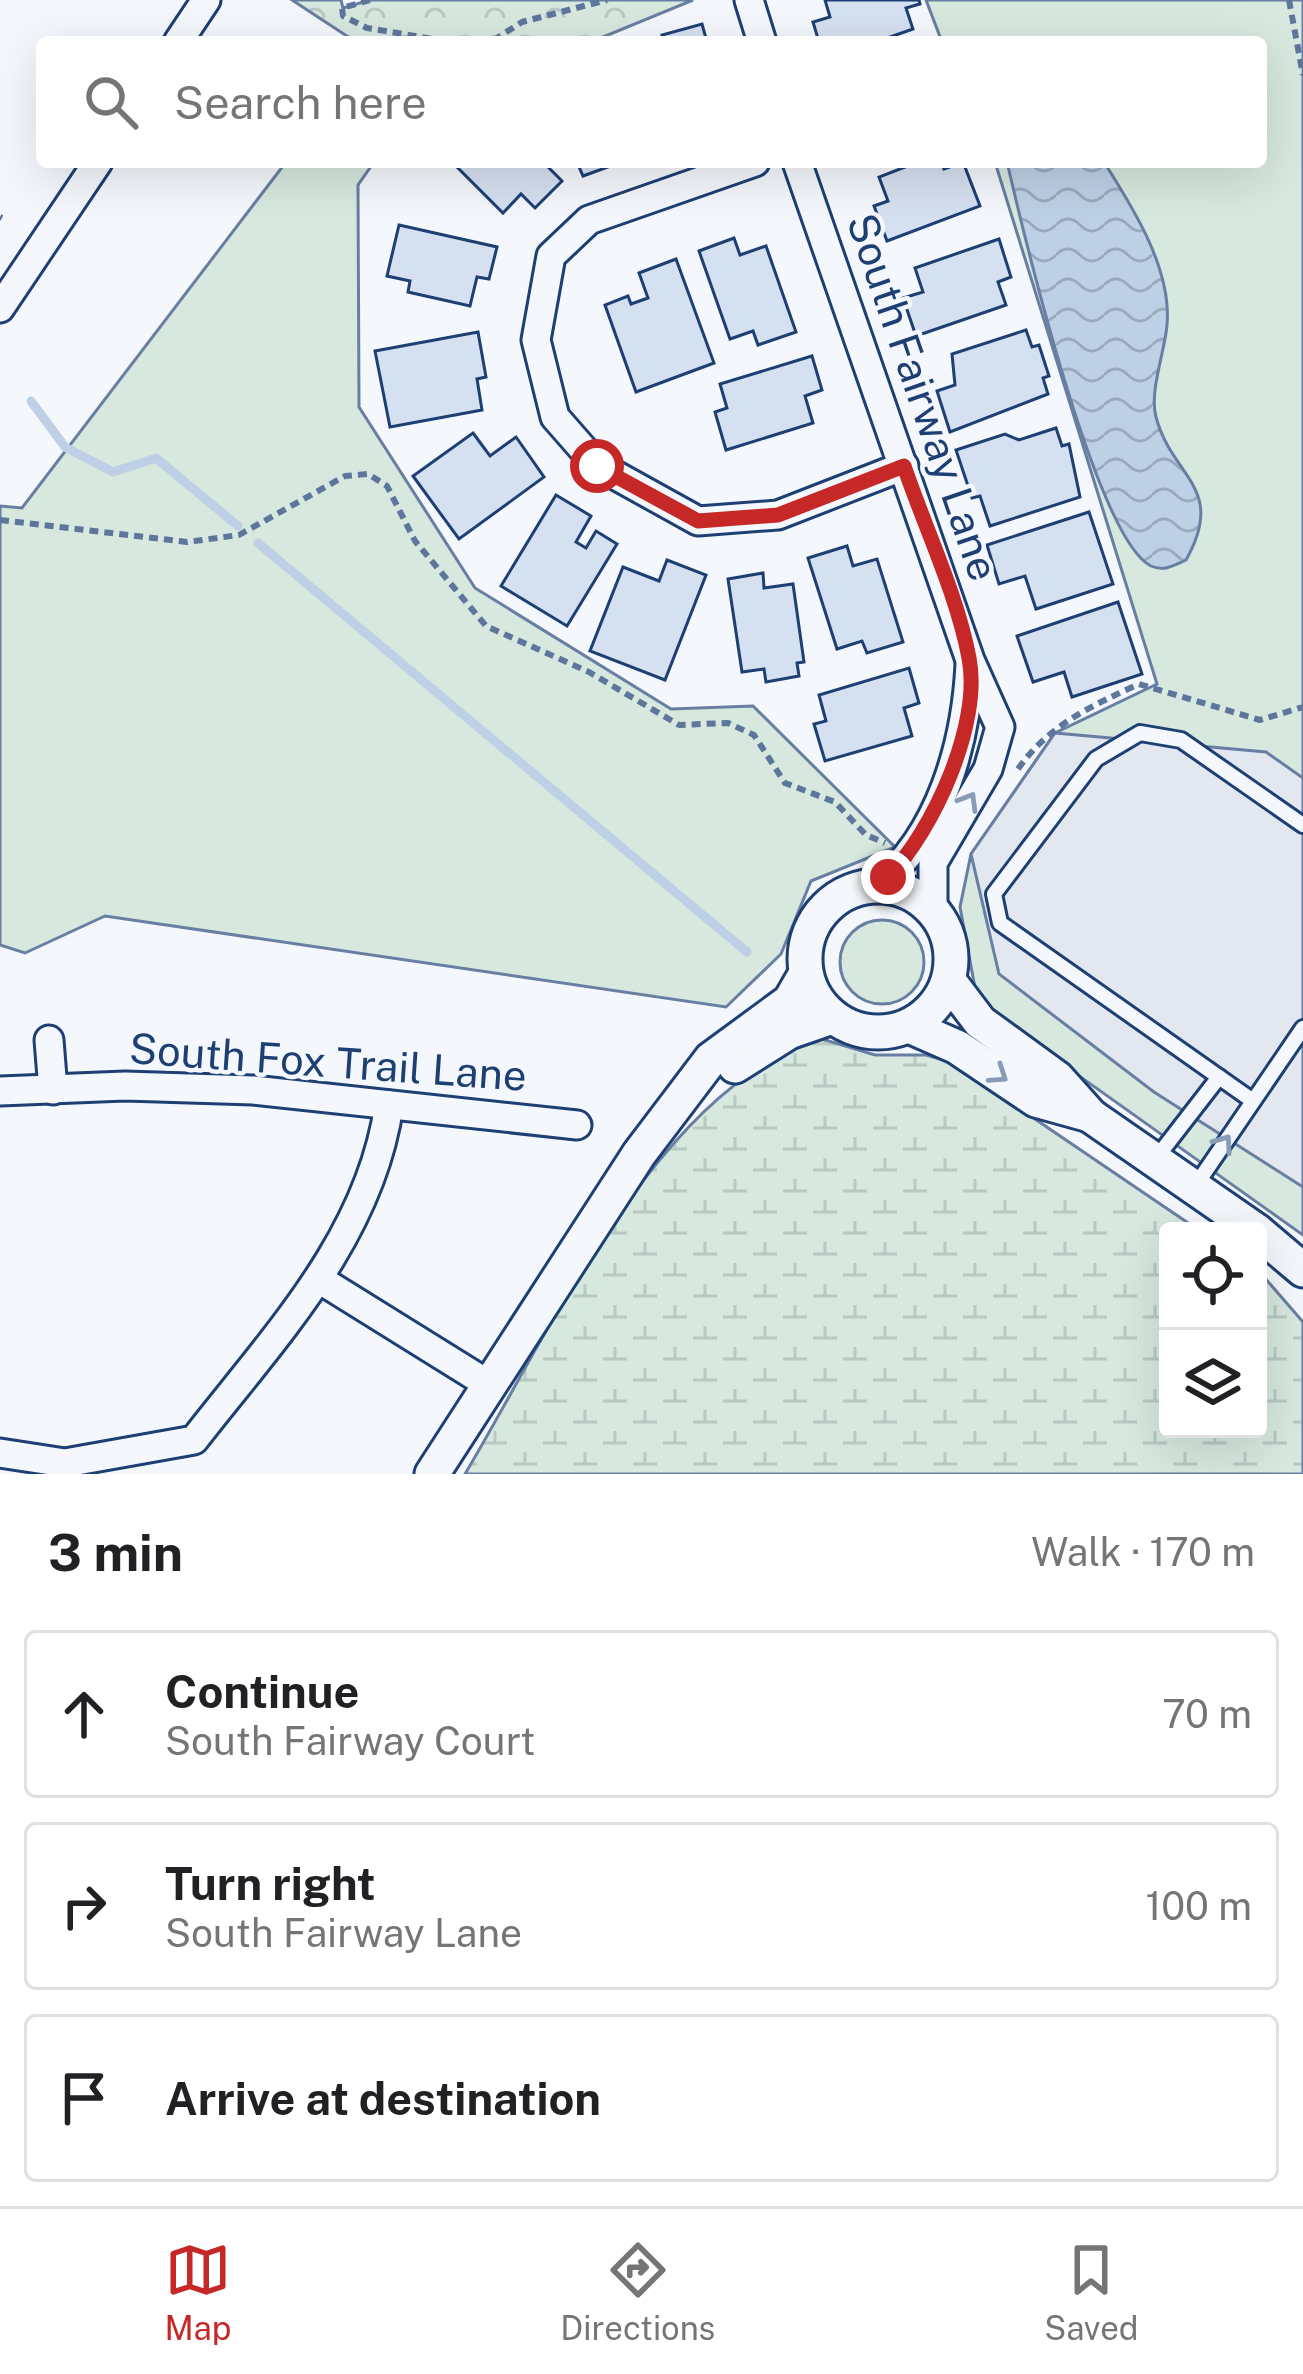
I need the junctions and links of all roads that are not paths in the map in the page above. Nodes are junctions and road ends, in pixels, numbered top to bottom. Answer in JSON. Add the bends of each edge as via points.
{"nodes":[{"id":1,"x":206,"y":0,"type":"edge"},
{"id":2,"x":749,"y":0,"type":"edge"},
{"id":3,"x":182,"y":36,"type":"edge"},
{"id":4,"x":760,"y":36,"type":"edge"},
{"id":5,"x":94,"y":168,"type":"edge"},
{"id":6,"x":738,"y":168,"type":"edge"},
{"id":7,"x":799,"y":168,"type":"edge"},
{"id":8,"x":0,"y":308,"type":"edge"},
{"id":9,"x":904,"y":466,"type":"junction"},
{"id":10,"x":970,"y":660,"type":"junction"},
{"id":11,"x":1303,"y":825,"type":"edge"},
{"id":12,"x":877,"y":886,"type":"junction"},
{"id":13,"x":933,"y":908,"type":"junction"},
{"id":14,"x":805,"y":975,"type":"junction"},
{"id":15,"x":949,"y":981,"type":"junction"},
{"id":16,"x":832,"y":1017,"type":"junction"},
{"id":17,"x":909,"y":1026,"type":"junction"},
{"id":18,"x":1303,"y":1028,"type":"edge"},
{"id":19,"x":49,"y":1040,"type":"dead end"},
{"id":20,"x":1219,"y":1078,"type":"junction"},
{"id":21,"x":53,"y":1090,"type":"junction"},
{"id":22,"x":0,"y":1091,"type":"edge"},
{"id":23,"x":683,"y":1100,"type":"junction"},
{"id":24,"x":1253,"y":1101,"type":"junction"},
{"id":25,"x":389,"y":1105,"type":"junction"},
{"id":26,"x":1091,"y":1115,"type":"junction"},
{"id":27,"x":577,"y":1125,"type":"dead end"},
{"id":28,"x":1157,"y":1157,"type":"junction"},
{"id":29,"x":1196,"y":1185,"type":"junction"},
{"id":30,"x":1244,"y":1222,"type":"edge"},
{"id":31,"x":1267,"y":1240,"type":"edge"},
{"id":32,"x":1303,"y":1270,"type":"edge"},
{"id":33,"x":319,"y":1280,"type":"junction"},
{"id":34,"x":491,"y":1386,"type":"junction"},
{"id":35,"x":0,"y":1453,"type":"edge"},
{"id":36,"x":432,"y":1474,"type":"edge"}],
"edges":[{"from":1,"to":3,"type":"street"},
{"from":2,"to":4,"type":"street"},
{"from":5,"to":8,"type":"street"},
{"from":6,"to":9,"type":"street","via":[[589,220],[551,256],[536,340],[556,417],[597,466],[698,521],[778,515]]},
{"from":7,"to":9,"type":"street","name":"South Fairway Lane"},
{"from":9,"to":10,"type":"street","name":"South Fairway Lane"},
{"from":10,"to":12,"type":"street","name":"South Fairway Lane","via":[[958,754],[911,854]]},
{"from":13,"to":10,"type":"street","name":"South Fairway Lane","one_way":true,"via":[[932,863],[988,770],[1000,727]]},
{"from":11,"to":20,"type":"lane","via":[[1180,740],[1140,733],[1096,759],[994,895],[1000,923]]},
{"from":12,"to":13,"type":"street","via":[[894,886]]},
{"from":12,"to":14,"type":"street","via":[[843,893],[823,909],[804,950]]},
{"from":13,"to":15,"type":"street","via":[[947,930]]},
{"from":14,"to":16,"type":"street"},
{"from":14,"to":23,"type":"street","via":[[790,1001],[711,1058]]},
{"from":15,"to":17,"type":"street","via":[[937,1004]]},
{"from":15,"to":26,"type":"street","via":[[980,1022],[1057,1078]]},
{"from":16,"to":17,"type":"street","via":[[859,1031]]},
{"from":16,"to":23,"type":"street","via":[[789,1032]]},
{"from":17,"to":26,"type":"street","one_way":true,"via":[[957,1047],[1036,1100]]},
{"from":18,"to":24,"type":"lane"},
{"from":19,"to":21,"type":"street"},
{"from":20,"to":24,"type":"lane"},
{"from":20,"to":28,"type":"lane"},
{"from":21,"to":22,"type":"street","name":"South Fox Trail Lane"},
{"from":21,"to":25,"type":"street","name":"South Fox Trail Lane","via":[[253,1090]]},
{"from":23,"to":34,"type":"street","via":[[638,1154]]},
{"from":29,"to":24,"type":"lane","one_way":true},
{"from":25,"to":27,"type":"street","name":"South Fox Trail Lane"},
{"from":25,"to":33,"type":"street","via":[[363,1203]]},
{"from":26,"to":28,"type":"street"},
{"from":28,"to":29,"type":"street"},
{"from":29,"to":30,"type":"street"},
{"from":31,"to":32,"type":"street"},
{"from":33,"to":34,"type":"street"},
{"from":33,"to":35,"type":"street","via":[[194,1440],[65,1463]]},
{"from":34,"to":36,"type":"street"}]}
